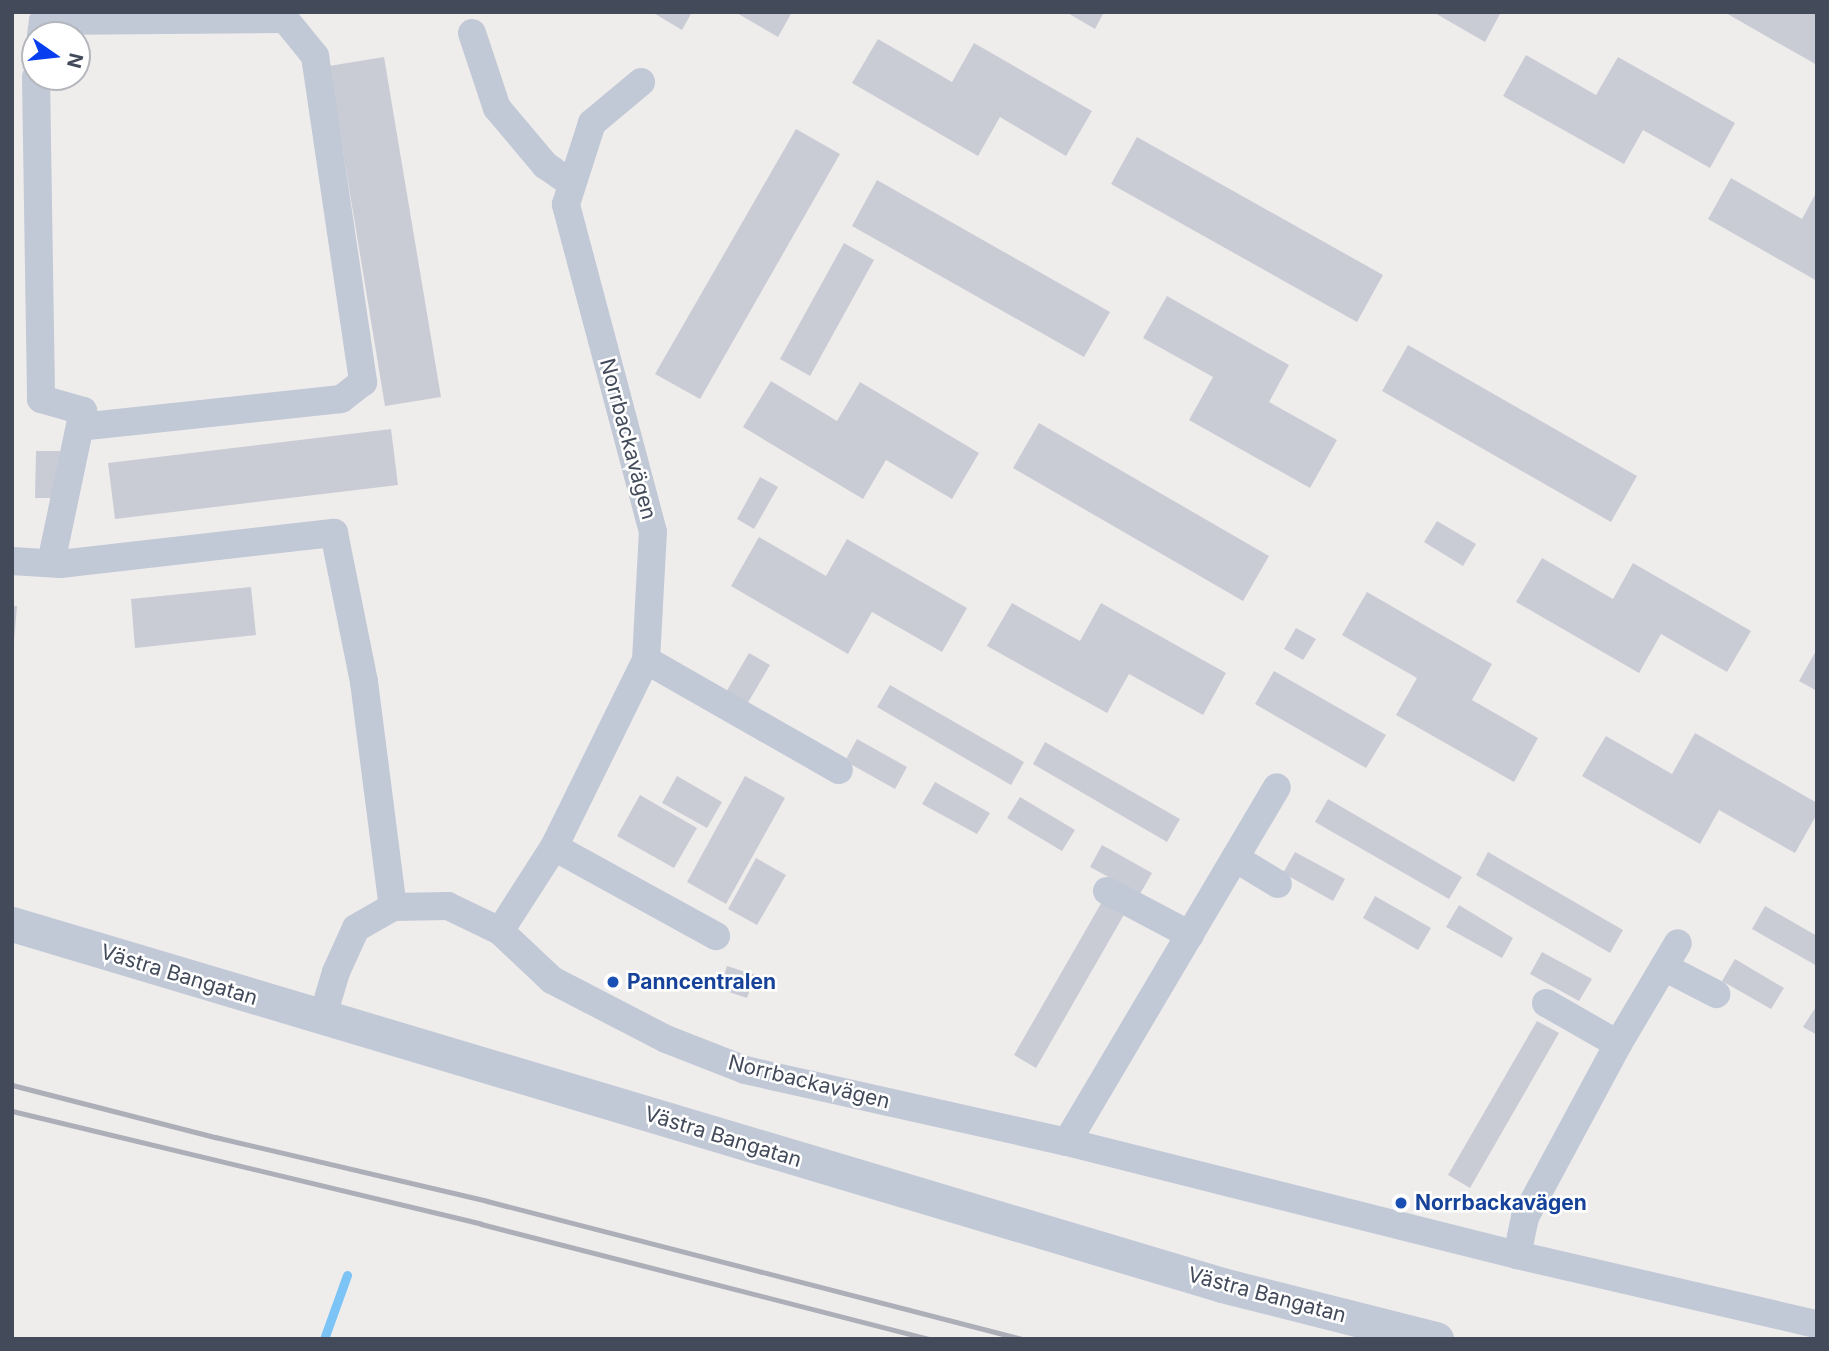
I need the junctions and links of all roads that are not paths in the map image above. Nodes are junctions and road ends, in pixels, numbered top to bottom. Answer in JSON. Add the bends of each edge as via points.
{"nodes":[{"id":1,"x":43,"y":21,"type":"edge"},
{"id":2,"x":472,"y":33,"type":"dead end"},
{"id":3,"x":641,"y":82,"type":"dead end"},
{"id":4,"x":36,"y":91,"type":"edge"},
{"id":5,"x":571,"y":183,"type":"junction"},
{"id":6,"x":80,"y":427,"type":"junction"},
{"id":7,"x":12,"y":561,"type":"edge"},
{"id":8,"x":51,"y":563,"type":"junction"},
{"id":9,"x":646,"y":660,"type":"junction"},
{"id":10,"x":839,"y":770,"type":"dead end"},
{"id":11,"x":1277,"y":787,"type":"dead end"},
{"id":12,"x":554,"y":847,"type":"junction"},
{"id":13,"x":1235,"y":858,"type":"junction"},
{"id":14,"x":1278,"y":884,"type":"dead end"},
{"id":15,"x":1107,"y":891,"type":"dead end"},
{"id":16,"x":393,"y":907,"type":"junction"},
{"id":17,"x":12,"y":924,"type":"edge"},
{"id":18,"x":500,"y":931,"type":"junction"},
{"id":19,"x":1190,"y":935,"type":"junction"},
{"id":20,"x":716,"y":936,"type":"dead end"},
{"id":21,"x":1716,"y":994,"type":"dead end"},
{"id":22,"x":1546,"y":1003,"type":"dead end"},
{"id":23,"x":322,"y":1018,"type":"junction"},
{"id":24,"x":1618,"y":1044,"type":"junction"},
{"id":25,"x":1067,"y":1142,"type":"junction"},
{"id":26,"x":1517,"y":1255,"type":"junction"},
{"id":27,"x":1817,"y":1324,"type":"edge"},
{"id":28,"x":1437,"y":1339,"type":"edge"}],
"edges":[{"from":1,"to":6,"type":"street","via":[[285,19],[315,56],[363,382],[341,399]]},
{"from":2,"to":5,"type":"street","via":[[497,108],[545,165]]},
{"from":3,"to":5,"type":"street","name":"Norrbackavägen","via":[[592,123]]},
{"from":4,"to":6,"type":"street","via":[[41,399],[83,411]]},
{"from":5,"to":9,"type":"street","name":"Norrbackavägen","via":[[566,204],[653,532]]},
{"from":6,"to":8,"type":"street"},
{"from":7,"to":8,"type":"street"},
{"from":8,"to":16,"type":"street","via":[[334,533],[364,682]]},
{"from":9,"to":10,"type":"street"},
{"from":9,"to":12,"type":"street","name":"Norrbackavägen"},
{"from":11,"to":13,"type":"street"},
{"from":12,"to":18,"type":"street","name":"Norrbackavägen"},
{"from":12,"to":20,"type":"street"},
{"from":13,"to":14,"type":"street"},
{"from":13,"to":19,"type":"street"},
{"from":15,"to":19,"type":"street"},
{"from":16,"to":18,"type":"street","name":"Norrbackavägen","via":[[448,906]]},
{"from":16,"to":23,"type":"street","name":"Norrbackavägen","via":[[356,928]]},
{"from":17,"to":23,"type":"street","name":"Västra Bangatan"},
{"from":18,"to":25,"type":"street","name":"Norrbackavägen","via":[[552,980],[666,1039],[745,1070]]},
{"from":19,"to":25,"type":"street"},
{"from":21,"to":24,"type":"street","via":[[1671,955]]},
{"from":22,"to":24,"type":"street"},
{"from":23,"to":28,"type":"street","name":"Västra Bangatan","via":[[1222,1285]]},
{"from":24,"to":26,"type":"street","via":[[1525,1217]]},
{"from":25,"to":26,"type":"street","name":"Norrbackavägen"},
{"from":26,"to":27,"type":"street","name":"Norrbackavägen"}]}
